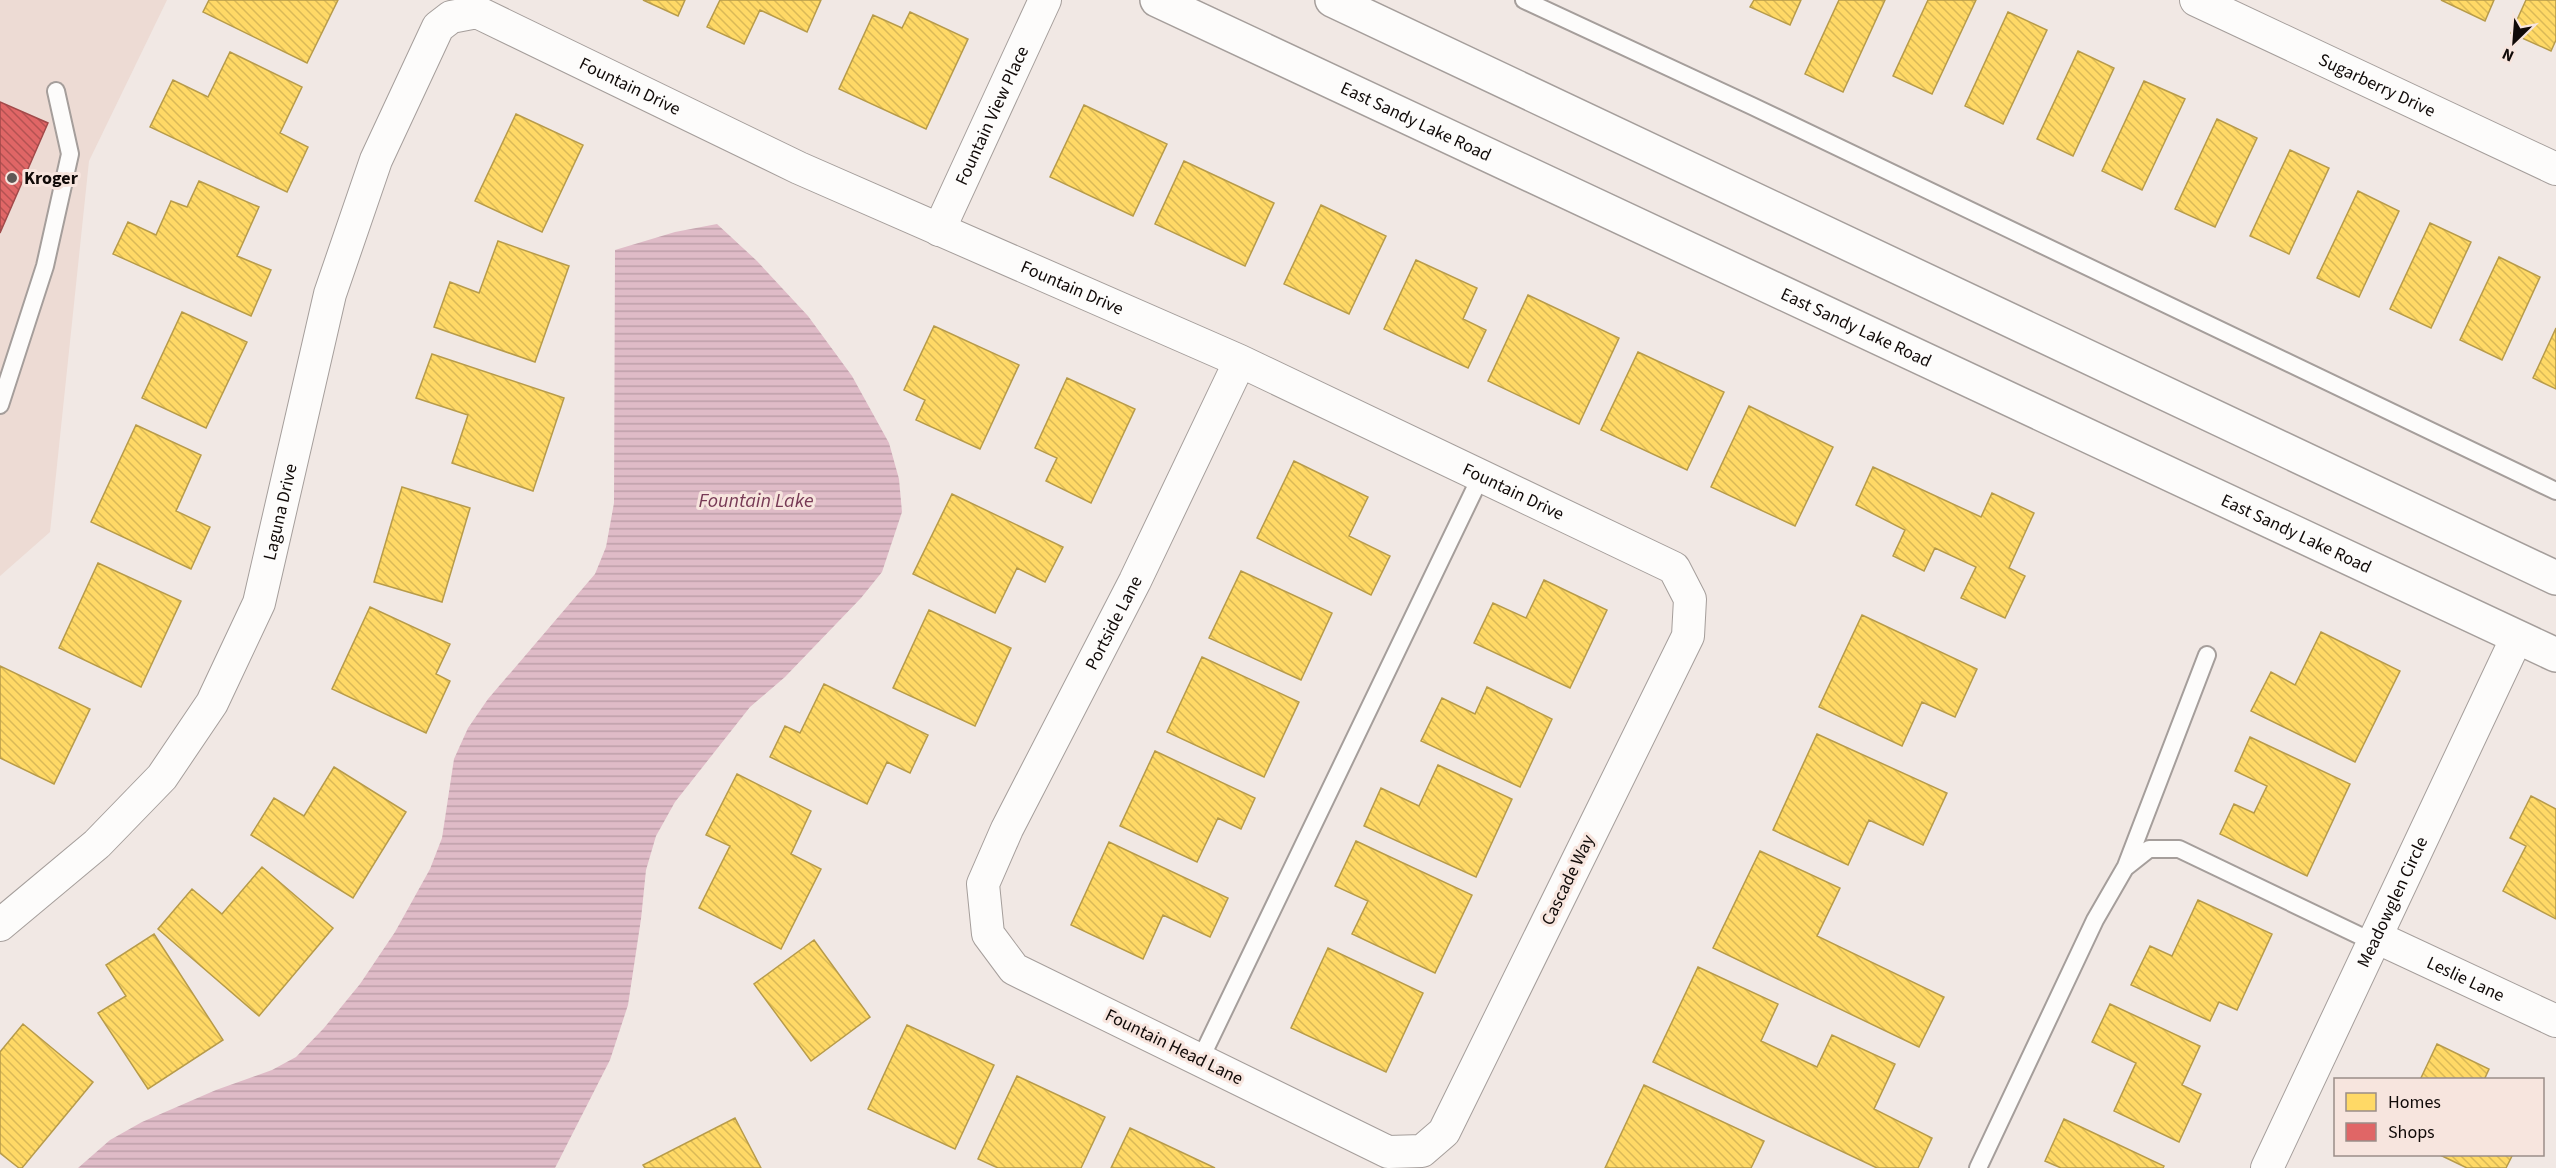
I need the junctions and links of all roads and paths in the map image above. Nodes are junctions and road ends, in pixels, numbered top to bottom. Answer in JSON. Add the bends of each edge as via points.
{"nodes":[{"id":1,"x":1045,"y":0,"type":"edge"},
{"id":2,"x":1157,"y":0,"type":"edge"},
{"id":3,"x":1332,"y":0,"type":"edge"},
{"id":4,"x":1524,"y":0,"type":"edge"},
{"id":5,"x":2196,"y":0,"type":"edge"},
{"id":6,"x":438,"y":27,"type":"joint"},
{"id":7,"x":56,"y":91,"type":"dead end"},
{"id":8,"x":2556,"y":169,"type":"edge"},
{"id":9,"x":939,"y":230,"type":"junction"},
{"id":10,"x":1240,"y":361,"type":"junction"},
{"id":11,"x":0,"y":405,"type":"edge"},
{"id":12,"x":1481,"y":476,"type":"junction"},
{"id":13,"x":2556,"y":491,"type":"edge"},
{"id":14,"x":2556,"y":578,"type":"edge"},
{"id":15,"x":1690,"y":599,"type":"joint"},
{"id":16,"x":2517,"y":637,"type":"junction"},
{"id":17,"x":2207,"y":655,"type":"dead end"},
{"id":18,"x":2556,"y":655,"type":"edge"},
{"id":19,"x":2125,"y":868,"type":"junction"},
{"id":20,"x":983,"y":884,"type":"joint"},
{"id":21,"x":0,"y":925,"type":"edge"},
{"id":22,"x":2374,"y":940,"type":"junction"},
{"id":23,"x":2556,"y":1021,"type":"edge"},
{"id":24,"x":1200,"y":1060,"type":"junction"},
{"id":25,"x":1422,"y":1151,"type":"joint"},
{"id":26,"x":1978,"y":1168,"type":"edge"},
{"id":27,"x":2267,"y":1168,"type":"edge"}],
"edges":[{"from":1,"to":9,"type":"street","name":"Fountain View Place"},
{"from":2,"to":16,"type":"main road","name":"East Sandy Lake Road"},
{"from":3,"to":14,"type":"main road"},
{"from":4,"to":13,"type":"lane"},
{"from":5,"to":8,"type":"street","name":"Sugarberry Drive"},
{"from":6,"to":9,"type":"street","name":"Fountain Drive","via":[[451,17],[477,12]]},
{"from":6,"to":21,"type":"street","name":"Laguna Drive","via":[[375,160],[330,294],[259,603],[212,703],[146,794],[98,844]]},
{"from":7,"to":11,"type":"lane","via":[[70,154],[45,266]]},
{"from":9,"to":10,"type":"street","name":"Fountain Drive"},
{"from":10,"to":12,"type":"street","name":"Fountain Drive"},
{"from":10,"to":20,"type":"street","name":"Portside Lane","via":[[1136,581],[1007,829]]},
{"from":12,"to":15,"type":"street","name":"Fountain Drive","via":[[1674,568]]},
{"from":12,"to":24,"type":"lane"},
{"from":15,"to":25,"type":"street","name":"Cascade Way","via":[[1688,636],[1444,1132]]},
{"from":16,"to":18,"type":"main road","name":"East Sandy Lake Road"},
{"from":16,"to":22,"type":"street","name":"Meadowglen Circle"},
{"from":17,"to":19,"type":"lane"},
{"from":19,"to":22,"type":"lane","via":[[2149,849],[2179,849]]},
{"from":19,"to":26,"type":"lane","via":[[2095,920]]},
{"from":20,"to":24,"type":"street","name":"Fountain Head Lane","via":[[988,934],[1014,969]]},
{"from":22,"to":23,"type":"street","name":"Leslie Lane"},
{"from":22,"to":27,"type":"street","name":"Meadowglen Circle"},
{"from":24,"to":25,"type":"street","name":"Fountain Head Lane","via":[[1388,1152]]}]}
